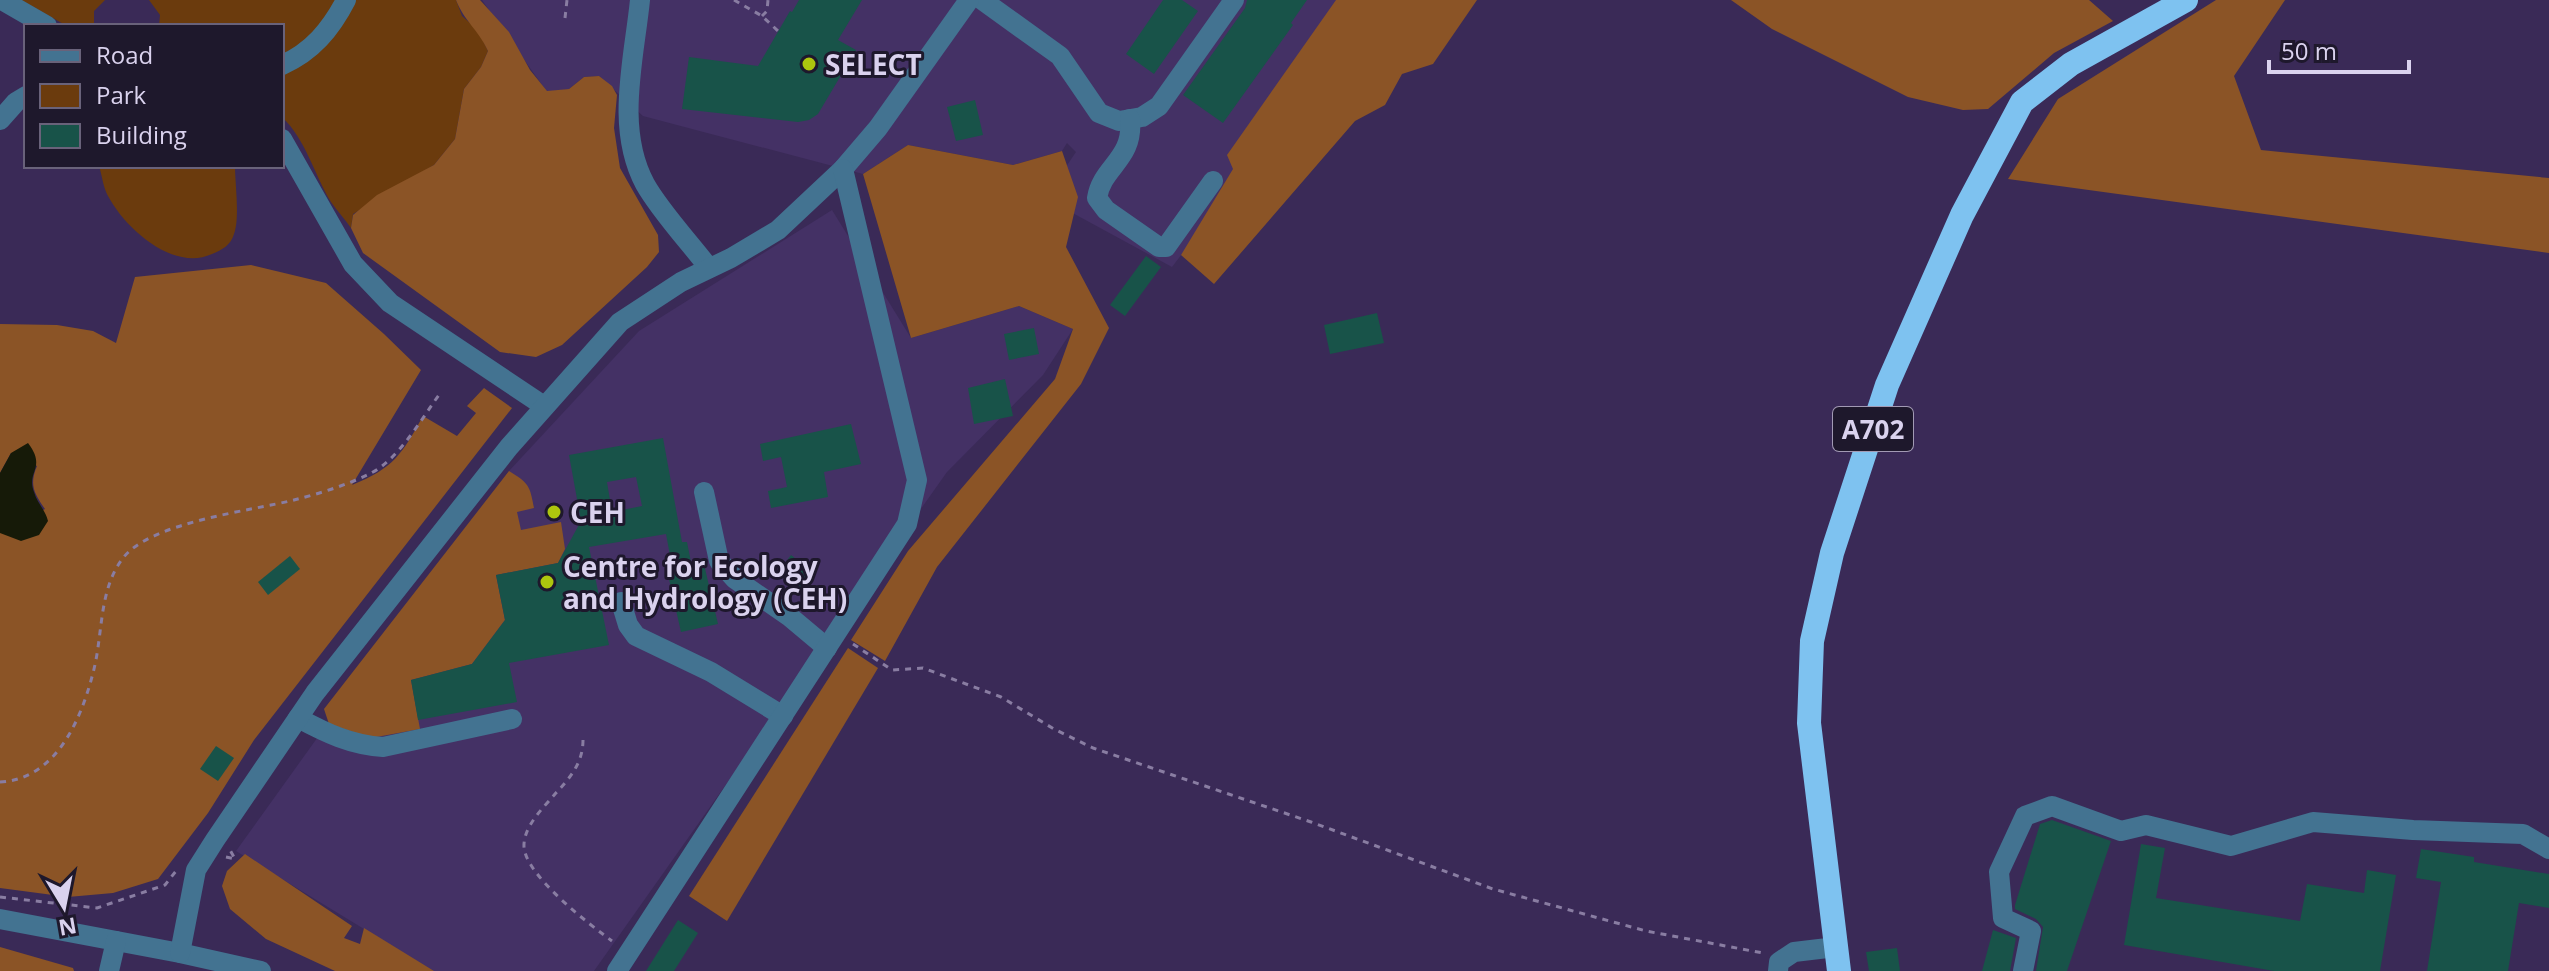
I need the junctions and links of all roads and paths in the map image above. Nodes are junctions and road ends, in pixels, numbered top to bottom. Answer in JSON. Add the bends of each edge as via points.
{"nodes":[{"id":1,"x":2,"y":0,"type":"edge"},
{"id":2,"x":346,"y":0,"type":"edge"},
{"id":3,"x":567,"y":0,"type":"edge"},
{"id":4,"x":640,"y":0,"type":"edge"},
{"id":5,"x":734,"y":0,"type":"edge"},
{"id":6,"x":768,"y":0,"type":"edge"},
{"id":7,"x":969,"y":0,"type":"edge"},
{"id":8,"x":982,"y":0,"type":"edge"},
{"id":9,"x":1234,"y":0,"type":"edge"},
{"id":10,"x":2186,"y":0,"type":"edge"},
{"id":11,"x":762,"y":16,"type":"junction"},
{"id":12,"x":565,"y":18,"type":"dead end"},
{"id":13,"x":44,"y":24,"type":"edge"},
{"id":14,"x":778,"y":31,"type":"dead end"},
{"id":15,"x":284,"y":64,"type":"edge"},
{"id":16,"x":24,"y":97,"type":"edge"},
{"id":17,"x":1130,"y":119,"type":"junction"},
{"id":18,"x":0,"y":120,"type":"edge"},
{"id":19,"x":284,"y":143,"type":"edge"},
{"id":20,"x":843,"y":169,"type":"junction"},
{"id":21,"x":1213,"y":181,"type":"dead end"},
{"id":22,"x":709,"y":268,"type":"junction"},
{"id":23,"x":441,"y":392,"type":"dead end"},
{"id":24,"x":544,"y":406,"type":"junction"},
{"id":25,"x":704,"y":492,"type":"dead end"},
{"id":26,"x":621,"y":602,"type":"dead end"},
{"id":27,"x":832,"y":641,"type":"junction"},
{"id":28,"x":783,"y":716,"type":"junction"},
{"id":29,"x":298,"y":718,"type":"junction"},
{"id":30,"x":512,"y":719,"type":"dead end"},
{"id":31,"x":583,"y":740,"type":"dead end"},
{"id":32,"x":0,"y":782,"type":"edge"},
{"id":33,"x":2549,"y":849,"type":"edge"},
{"id":34,"x":196,"y":870,"type":"junction"},
{"id":35,"x":0,"y":897,"type":"edge"},
{"id":36,"x":0,"y":919,"type":"edge"},
{"id":37,"x":116,"y":941,"type":"junction"},
{"id":38,"x":1836,"y":947,"type":"junction"},
{"id":39,"x":180,"y":953,"type":"junction"},
{"id":40,"x":628,"y":953,"type":"junction"},
{"id":41,"x":1782,"y":964,"type":"edge"},
{"id":42,"x":109,"y":971,"type":"edge"},
{"id":43,"x":261,"y":971,"type":"edge"},
{"id":44,"x":617,"y":971,"type":"edge"},
{"id":45,"x":1839,"y":971,"type":"edge"},
{"id":46,"x":2023,"y":971,"type":"edge"}],
"edges":[{"from":1,"to":13,"type":"street"},
{"from":2,"to":15,"type":"street","via":[[304,56]]},
{"from":3,"to":12,"type":"path"},
{"from":4,"to":22,"type":"street","via":[[628,108],[633,154],[646,185]]},
{"from":5,"to":11,"type":"path"},
{"from":6,"to":11,"type":"path"},
{"from":7,"to":20,"type":"street"},
{"from":8,"to":17,"type":"street","via":[[1060,56],[1099,113],[1119,121]]},
{"from":9,"to":17,"type":"street","via":[[1159,106]]},
{"from":10,"to":38,"type":"highway","number":"A702","via":[[2071,64],[2022,102],[1962,215],[1887,385],[1832,553],[1812,641],[1809,723]]},
{"from":11,"to":14,"type":"path"},
{"from":16,"to":18,"type":"street"},
{"from":17,"to":21,"type":"street","via":[[1129,145],[1098,189],[1097,198],[1106,210],[1166,247]]},
{"from":19,"to":24,"type":"street","via":[[353,264],[390,303],[460,355]]},
{"from":20,"to":22,"type":"street","via":[[778,230]]},
{"from":20,"to":27,"type":"street","via":[[917,480],[907,524]]},
{"from":22,"to":24,"type":"street","via":[[620,322]]},
{"from":23,"to":32,"type":"path","via":[[398,450],[371,474],[298,499],[176,527],[124,557],[108,582],[94,670],[62,746],[40,770]]},
{"from":24,"to":29,"type":"street"},
{"from":25,"to":27,"type":"street","via":[[719,561],[735,579]]},
{"from":26,"to":28,"type":"street","via":[[636,636],[711,672]]},
{"from":27,"to":28,"type":"street"},
{"from":27,"to":41,"type":"path","via":[[892,670],[923,668],[1001,697],[1093,748],[1493,889]]},
{"from":28,"to":40,"type":"street"},
{"from":29,"to":30,"type":"street","via":[[335,737],[383,747]]},
{"from":29,"to":34,"type":"street"},
{"from":31,"to":40,"type":"path","via":[[583,755],[570,777],[528,828],[527,861],[572,912]]},
{"from":33,"to":46,"type":"street","via":[[2523,834],[2313,822],[2231,846],[2146,825],[2121,831],[2052,806],[2025,816],[1999,872],[2003,918],[2031,931]]},
{"from":34,"to":35,"type":"path","via":[[186,858],[165,885],[97,908]]},
{"from":34,"to":39,"type":"street"},
{"from":36,"to":37,"type":"street"},
{"from":37,"to":39,"type":"street"},
{"from":37,"to":42,"type":"street"},
{"from":38,"to":41,"type":"street","via":[[1794,952]]},
{"from":38,"to":45,"type":"highway","number":"A702"},
{"from":39,"to":43,"type":"street"},
{"from":40,"to":44,"type":"street"}]}
